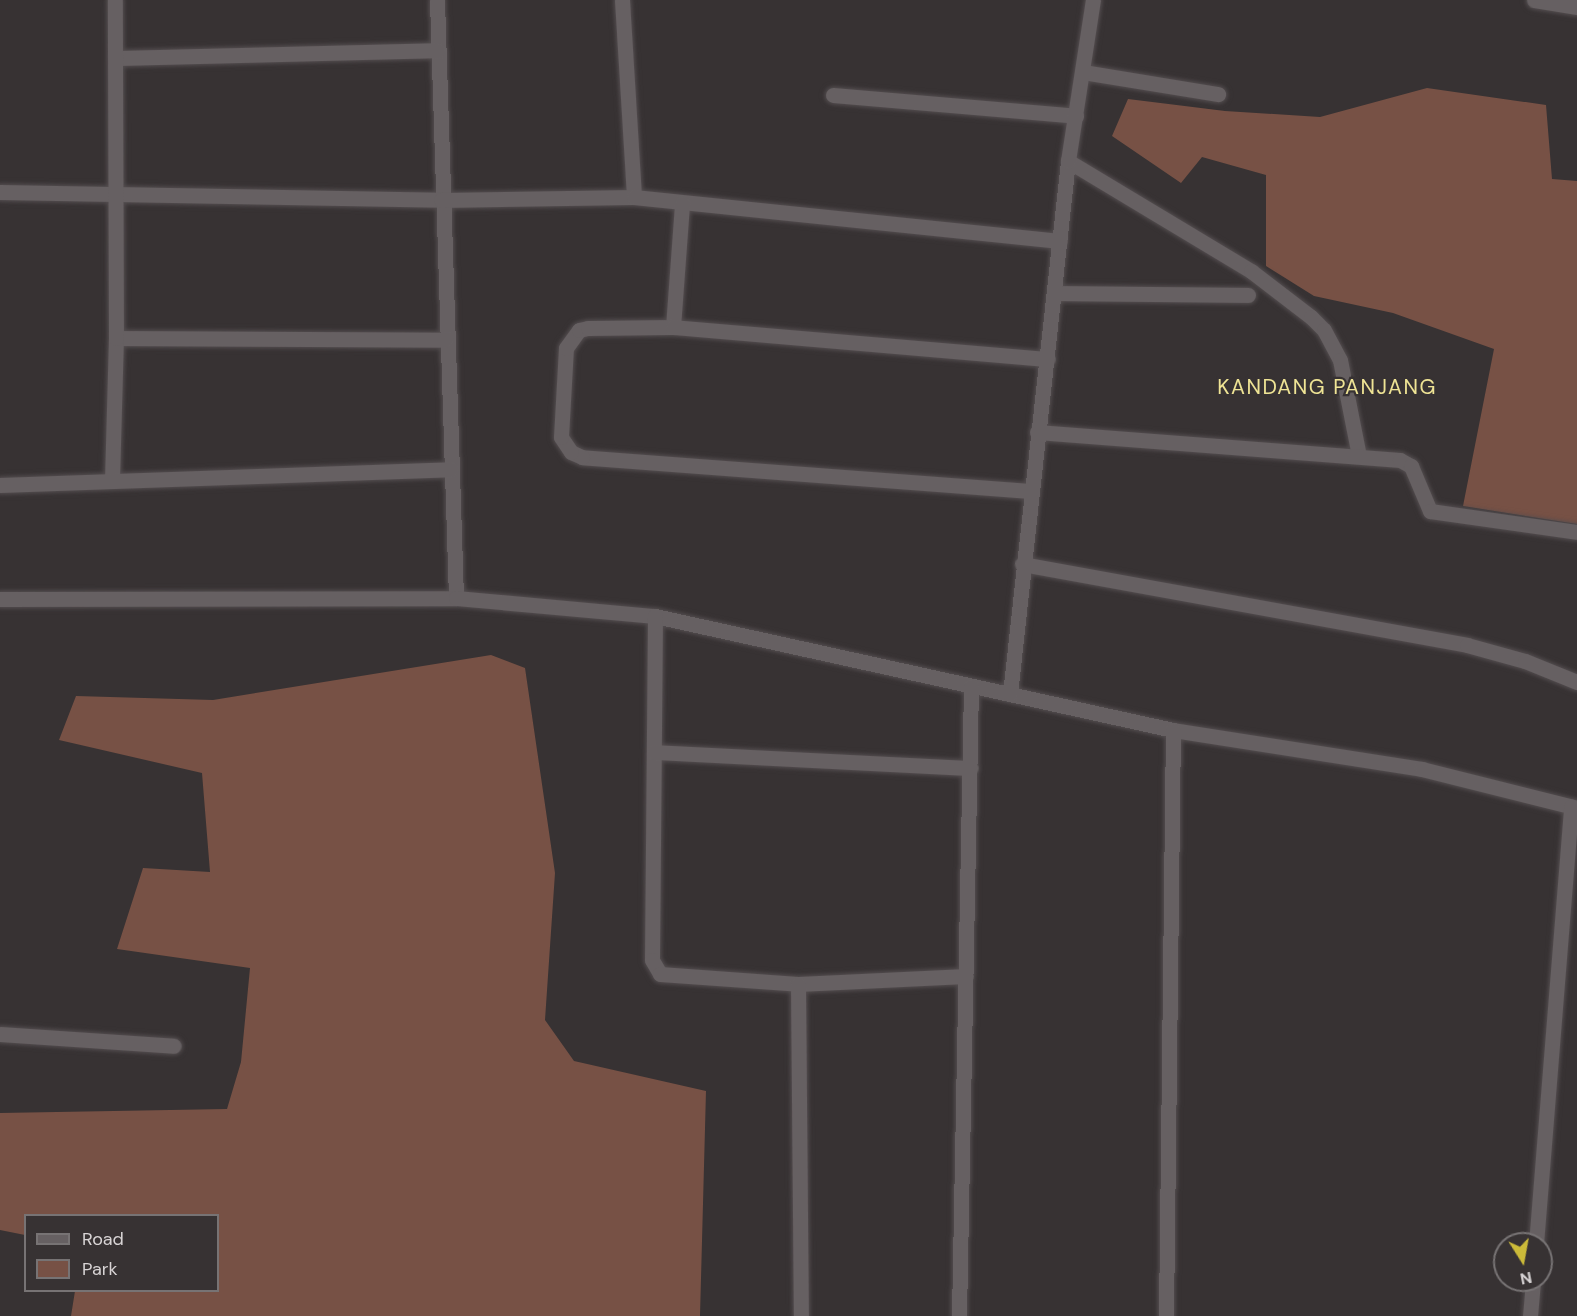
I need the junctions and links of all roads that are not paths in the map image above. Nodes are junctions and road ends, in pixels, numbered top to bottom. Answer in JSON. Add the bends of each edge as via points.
{"nodes":[{"id":1,"x":115,"y":0,"type":"edge"},
{"id":2,"x":437,"y":0,"type":"edge"},
{"id":3,"x":622,"y":0,"type":"edge"},
{"id":4,"x":1093,"y":0,"type":"edge"},
{"id":5,"x":1534,"y":0,"type":"edge"},
{"id":6,"x":1577,"y":7,"type":"edge"},
{"id":7,"x":438,"y":50,"type":"junction"},
{"id":8,"x":115,"y":58,"type":"junction"},
{"id":9,"x":1083,"y":72,"type":"junction"},
{"id":10,"x":833,"y":94,"type":"dead end"},
{"id":11,"x":1218,"y":94,"type":"dead end"},
{"id":12,"x":1076,"y":116,"type":"junction"},
{"id":13,"x":1068,"y":161,"type":"junction"},
{"id":14,"x":0,"y":192,"type":"edge"},
{"id":15,"x":113,"y":192,"type":"junction"},
{"id":16,"x":634,"y":197,"type":"junction"},
{"id":17,"x":441,"y":200,"type":"junction"},
{"id":18,"x":682,"y":203,"type":"junction"},
{"id":19,"x":1060,"y":241,"type":"junction"},
{"id":20,"x":1057,"y":292,"type":"junction"},
{"id":21,"x":1248,"y":295,"type":"dead end"},
{"id":22,"x":673,"y":327,"type":"junction"},
{"id":23,"x":116,"y":338,"type":"junction"},
{"id":24,"x":446,"y":339,"type":"junction"},
{"id":25,"x":1048,"y":359,"type":"junction"},
{"id":26,"x":1037,"y":432,"type":"junction"},
{"id":27,"x":1359,"y":456,"type":"junction"},
{"id":28,"x":451,"y":469,"type":"junction"},
{"id":29,"x":112,"y":480,"type":"junction"},
{"id":30,"x":0,"y":485,"type":"edge"},
{"id":31,"x":1030,"y":491,"type":"junction"},
{"id":32,"x":1577,"y":532,"type":"edge"},
{"id":33,"x":1022,"y":564,"type":"junction"},
{"id":34,"x":456,"y":598,"type":"junction"},
{"id":35,"x":0,"y":599,"type":"edge"},
{"id":36,"x":655,"y":616,"type":"junction"},
{"id":37,"x":1577,"y":682,"type":"edge"},
{"id":38,"x":971,"y":686,"type":"junction"},
{"id":39,"x":1010,"y":694,"type":"junction"},
{"id":40,"x":1173,"y":730,"type":"junction"},
{"id":41,"x":654,"y":752,"type":"junction"},
{"id":42,"x":971,"y":768,"type":"junction"},
{"id":43,"x":1574,"y":807,"type":"edge"},
{"id":44,"x":966,"y":976,"type":"junction"},
{"id":45,"x":798,"y":984,"type":"junction"},
{"id":46,"x":0,"y":1034,"type":"edge"},
{"id":47,"x":174,"y":1046,"type":"dead end"},
{"id":48,"x":1537,"y":1232,"type":"edge"},
{"id":49,"x":1532,"y":1292,"type":"edge"},
{"id":50,"x":801,"y":1316,"type":"edge"},
{"id":51,"x":959,"y":1316,"type":"edge"},
{"id":52,"x":1166,"y":1316,"type":"edge"},
{"id":53,"x":1530,"y":1316,"type":"edge"}],
"edges":[{"from":1,"to":8,"type":"street"},
{"from":2,"to":7,"type":"street"},
{"from":3,"to":16,"type":"street"},
{"from":4,"to":9,"type":"street"},
{"from":5,"to":6,"type":"street"},
{"from":7,"to":8,"type":"street"},
{"from":7,"to":17,"type":"street"},
{"from":8,"to":15,"type":"street"},
{"from":9,"to":11,"type":"street"},
{"from":9,"to":12,"type":"street"},
{"from":10,"to":12,"type":"street"},
{"from":12,"to":13,"type":"street"},
{"from":13,"to":19,"type":"street"},
{"from":13,"to":27,"type":"street","via":[[1251,271],[1311,316],[1324,330],[1340,360]]},
{"from":14,"to":15,"type":"street"},
{"from":15,"to":17,"type":"street"},
{"from":15,"to":23,"type":"street"},
{"from":16,"to":17,"type":"street"},
{"from":16,"to":18,"type":"street"},
{"from":17,"to":24,"type":"street"},
{"from":18,"to":19,"type":"street"},
{"from":18,"to":22,"type":"street"},
{"from":19,"to":20,"type":"street"},
{"from":20,"to":21,"type":"street"},
{"from":20,"to":25,"type":"street"},
{"from":22,"to":25,"type":"street"},
{"from":22,"to":31,"type":"street","via":[[588,328],[569,339],[561,437],[571,452],[582,457]]},
{"from":23,"to":24,"type":"street"},
{"from":23,"to":29,"type":"street"},
{"from":24,"to":28,"type":"street"},
{"from":25,"to":26,"type":"street"},
{"from":26,"to":27,"type":"street"},
{"from":26,"to":31,"type":"street"},
{"from":27,"to":32,"type":"street","via":[[1400,460],[1411,466],[1430,511]]},
{"from":28,"to":29,"type":"street"},
{"from":28,"to":34,"type":"street"},
{"from":29,"to":30,"type":"street"},
{"from":31,"to":33,"type":"street"},
{"from":33,"to":37,"type":"street","via":[[1467,645],[1524,661]]},
{"from":33,"to":39,"type":"street"},
{"from":34,"to":35,"type":"street"},
{"from":34,"to":36,"type":"street"},
{"from":36,"to":38,"type":"street"},
{"from":36,"to":41,"type":"street"},
{"from":38,"to":39,"type":"street"},
{"from":38,"to":42,"type":"street"},
{"from":39,"to":40,"type":"street"},
{"from":40,"to":43,"type":"street","via":[[1422,769]]},
{"from":40,"to":52,"type":"street"},
{"from":41,"to":42,"type":"street"},
{"from":41,"to":45,"type":"street","via":[[655,968],[674,978]]},
{"from":42,"to":44,"type":"street"},
{"from":43,"to":48,"type":"street"},
{"from":44,"to":45,"type":"street"},
{"from":44,"to":51,"type":"street"},
{"from":45,"to":50,"type":"street"},
{"from":46,"to":47,"type":"street"},
{"from":49,"to":53,"type":"street"}]}
